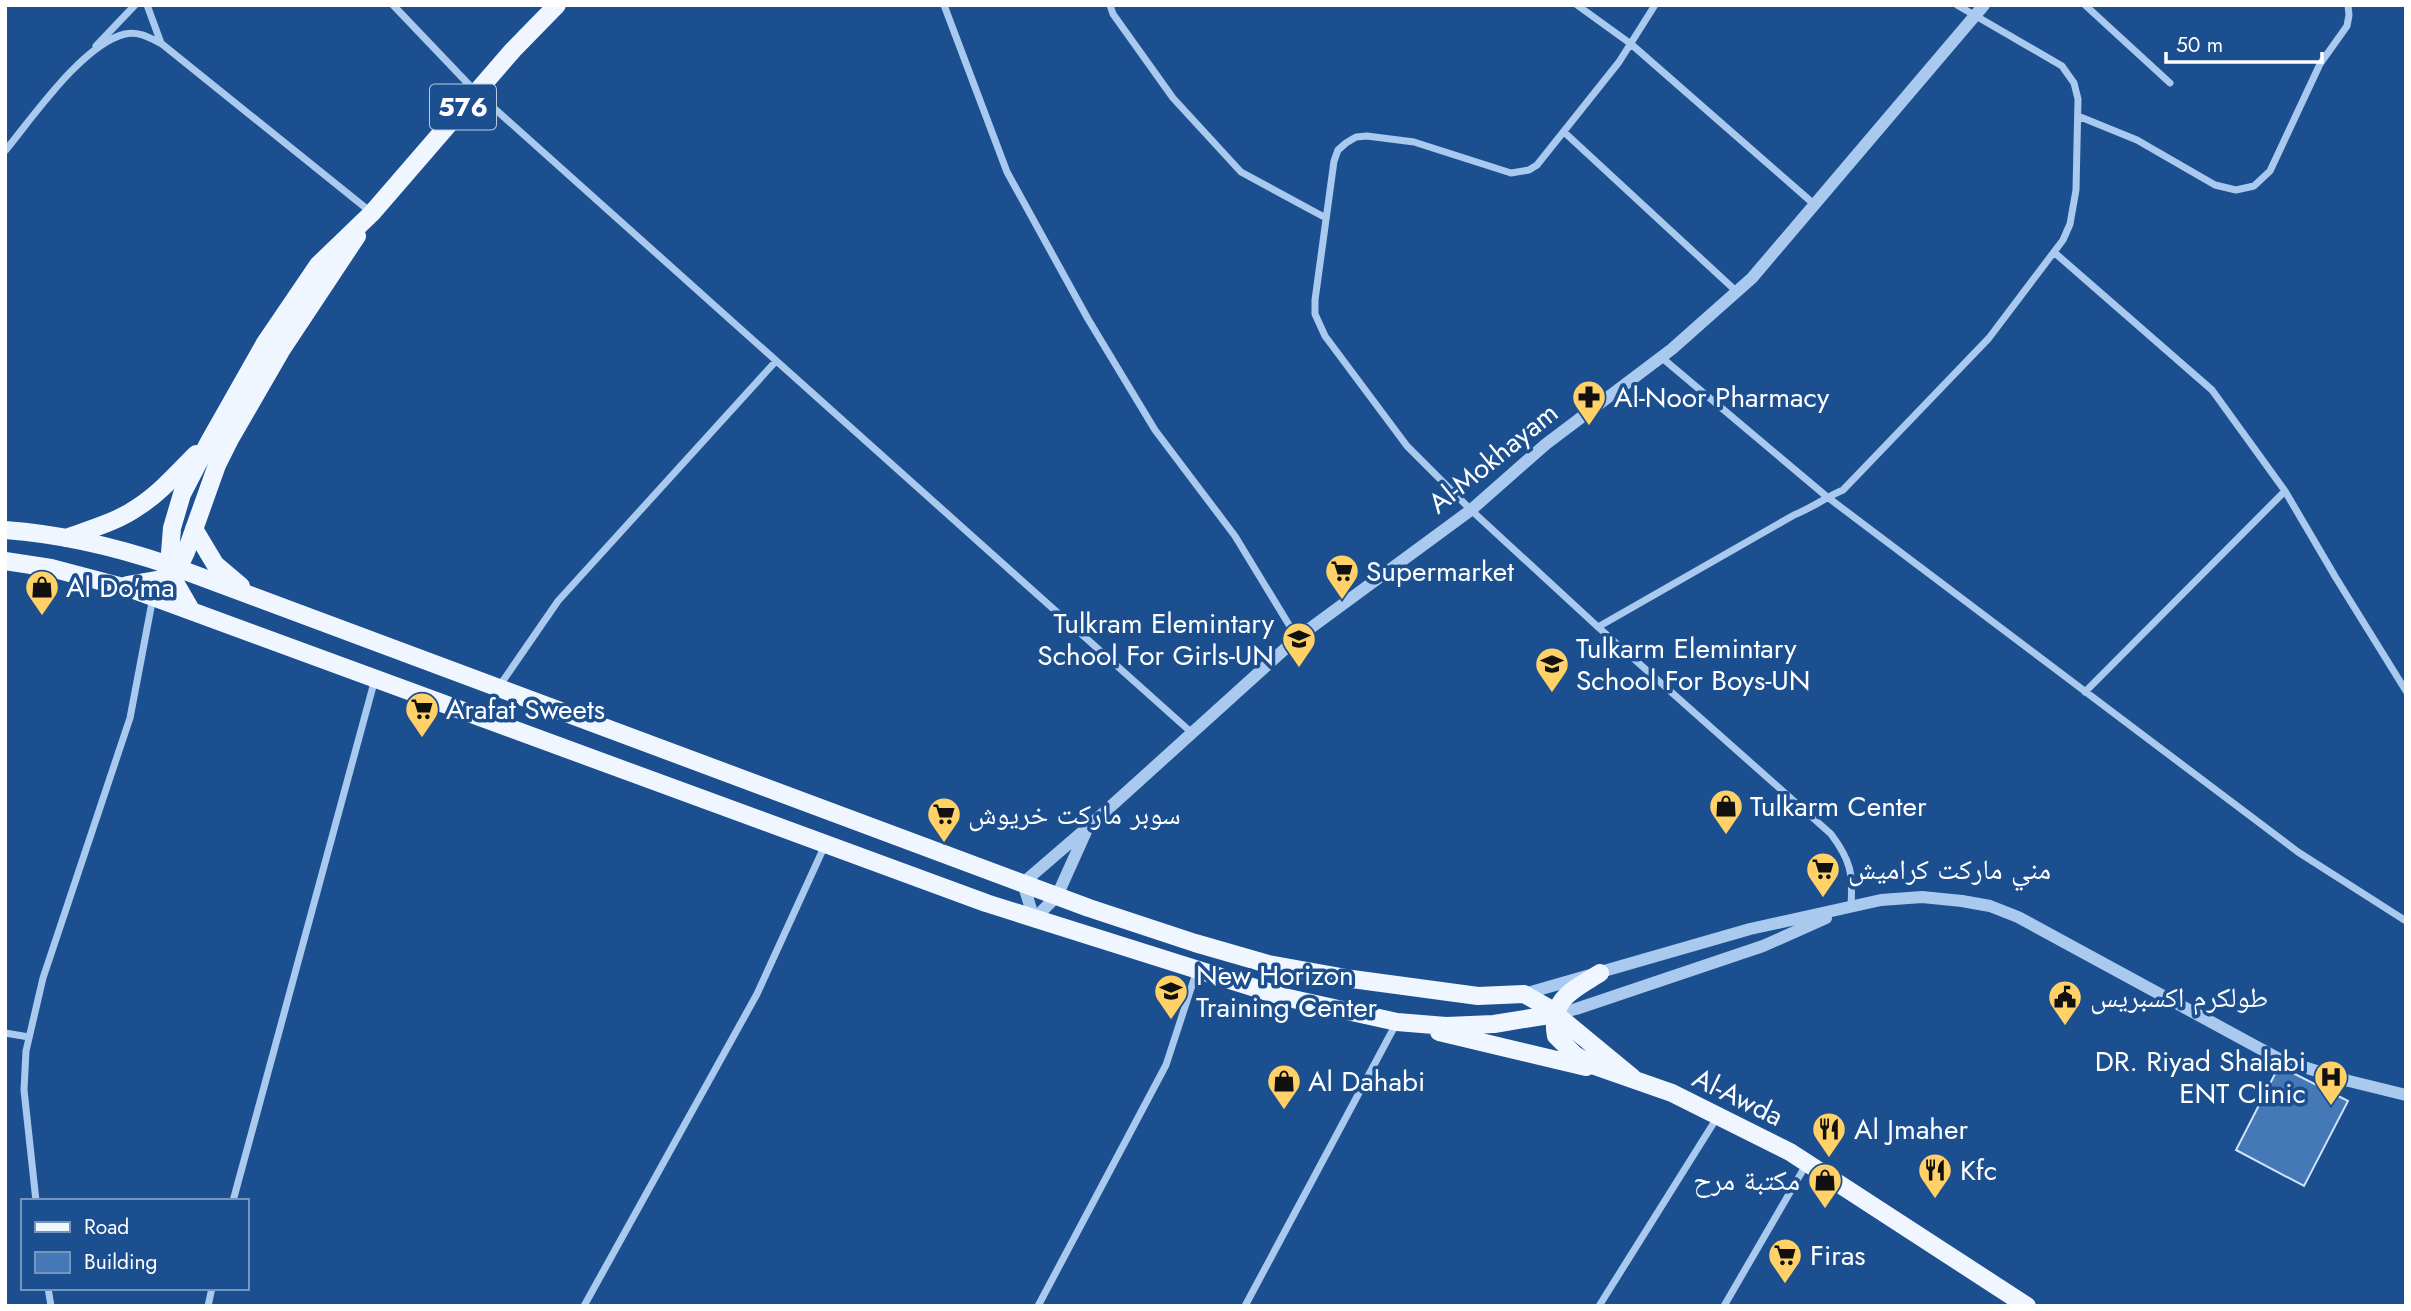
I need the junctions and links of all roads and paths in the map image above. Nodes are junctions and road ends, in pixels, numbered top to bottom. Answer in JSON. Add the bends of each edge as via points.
{"nodes":[{"id":1,"x":135,"y":5,"type":"edge"},
{"id":2,"x":147,"y":5,"type":"edge"},
{"id":3,"x":393,"y":5,"type":"edge"},
{"id":4,"x":557,"y":5,"type":"edge"},
{"id":5,"x":944,"y":5,"type":"edge"},
{"id":6,"x":1110,"y":5,"type":"edge"},
{"id":7,"x":1577,"y":5,"type":"edge"},
{"id":8,"x":1655,"y":5,"type":"edge"},
{"id":9,"x":1957,"y":5,"type":"edge"},
{"id":10,"x":1984,"y":5,"type":"edge"},
{"id":11,"x":2348,"y":5,"type":"edge"},
{"id":12,"x":2089,"y":8,"type":"edge"},
{"id":13,"x":1974,"y":17,"type":"junction"},
{"id":14,"x":2105,"y":23,"type":"dead end"},
{"id":15,"x":162,"y":44,"type":"junction"},
{"id":16,"x":1631,"y":44,"type":"junction"},
{"id":17,"x":86,"y":57,"type":"junction"},
{"id":18,"x":2170,"y":82,"type":"dead end"},
{"id":19,"x":476,"y":92,"type":"junction"},
{"id":20,"x":2078,"y":116,"type":"junction"},
{"id":21,"x":1564,"y":132,"type":"junction"},
{"id":22,"x":5,"y":151,"type":"edge"},
{"id":23,"x":1815,"y":205,"type":"junction"},
{"id":24,"x":372,"y":213,"type":"junction"},
{"id":25,"x":1326,"y":218,"type":"junction"},
{"id":26,"x":2055,"y":253,"type":"junction"},
{"id":27,"x":1736,"y":291,"type":"junction"},
{"id":28,"x":1661,"y":357,"type":"junction"},
{"id":29,"x":776,"y":361,"type":"junction"},
{"id":30,"x":209,"y":442,"type":"junction"},
{"id":31,"x":1843,"y":489,"type":"junction"},
{"id":32,"x":2286,"y":491,"type":"junction"},
{"id":33,"x":1826,"y":496,"type":"junction"},
{"id":34,"x":1471,"y":510,"type":"junction"},
{"id":35,"x":1844,"y":510,"type":"junction"},
{"id":36,"x":194,"y":529,"type":"junction"},
{"id":37,"x":5,"y":530,"type":"edge"},
{"id":38,"x":66,"y":538,"type":"junction"},
{"id":39,"x":5,"y":561,"type":"edge"},
{"id":40,"x":172,"y":570,"type":"junction"},
{"id":41,"x":117,"y":586,"type":"junction"},
{"id":42,"x":255,"y":596,"type":"junction"},
{"id":43,"x":153,"y":597,"type":"junction"},
{"id":44,"x":191,"y":610,"type":"junction"},
{"id":45,"x":1598,"y":626,"type":"junction"},
{"id":46,"x":1297,"y":638,"type":"junction"},
{"id":47,"x":375,"y":678,"type":"junction"},
{"id":48,"x":498,"y":688,"type":"junction"},
{"id":49,"x":2406,"y":691,"type":"edge"},
{"id":50,"x":2085,"y":692,"type":"junction"},
{"id":51,"x":1192,"y":733,"type":"junction"},
{"id":52,"x":1088,"y":827,"type":"junction"},
{"id":53,"x":825,"y":844,"type":"junction"},
{"id":54,"x":1023,"y":883,"type":"junction"},
{"id":55,"x":1057,"y":896,"type":"junction"},
{"id":56,"x":1852,"y":906,"type":"junction"},
{"id":57,"x":1034,"y":919,"type":"junction"},
{"id":58,"x":2406,"y":921,"type":"edge"},
{"id":59,"x":1197,"y":970,"type":"junction"},
{"id":60,"x":1600,"y":973,"type":"junction"},
{"id":61,"x":1524,"y":994,"type":"junction"},
{"id":62,"x":1555,"y":1014,"type":"junction"},
{"id":63,"x":1397,"y":1022,"type":"junction"},
{"id":64,"x":5,"y":1033,"type":"edge"},
{"id":65,"x":29,"y":1037,"type":"junction"},
{"id":66,"x":1633,"y":1078,"type":"junction"},
{"id":67,"x":2406,"y":1095,"type":"edge"},
{"id":68,"x":1719,"y":1115,"type":"junction"},
{"id":69,"x":1807,"y":1163,"type":"junction"},
{"id":70,"x":37,"y":1199,"type":"edge"},
{"id":71,"x":234,"y":1199,"type":"edge"},
{"id":72,"x":584,"y":1306,"type":"edge"},
{"id":73,"x":1038,"y":1306,"type":"edge"},
{"id":74,"x":1245,"y":1306,"type":"edge"},
{"id":75,"x":1599,"y":1306,"type":"edge"},
{"id":76,"x":1724,"y":1306,"type":"edge"},
{"id":77,"x":2027,"y":1306,"type":"edge"}],
"edges":[{"from":1,"to":17,"type":"street"},
{"from":2,"to":15,"type":"street"},
{"from":3,"to":19,"type":"street"},
{"from":4,"to":19,"type":"main road","number":"576"},
{"from":5,"to":46,"type":"street","via":[[1007,172],[1088,318],[1155,430],[1235,536]]},
{"from":6,"to":25,"type":"street","via":[[1173,98],[1241,172]]},
{"from":7,"to":16,"type":"street"},
{"from":8,"to":16,"type":"street"},
{"from":9,"to":13,"type":"street"},
{"from":10,"to":13,"type":"street","name":"Al-Mokhayam"},
{"from":11,"to":20,"type":"street","via":[[2347,26],[2320,64],[2270,171],[2254,186],[2236,190],[2215,185],[2137,140]]},
{"from":12,"to":14,"type":"street"},
{"from":12,"to":18,"type":"street"},
{"from":13,"to":20,"type":"street","via":[[2062,65],[2074,83]]},
{"from":13,"to":23,"type":"street","name":"Al-Mokhayam"},
{"from":15,"to":17,"type":"street","via":[[142,34],[127,33]]},
{"from":15,"to":24,"type":"street"},
{"from":16,"to":21,"type":"street"},
{"from":16,"to":23,"type":"street"},
{"from":17,"to":22,"type":"street"},
{"from":19,"to":24,"type":"main road","number":"576"},
{"from":19,"to":29,"type":"street"},
{"from":20,"to":26,"type":"street","via":[[2074,208]]},
{"from":21,"to":25,"type":"street","via":[[1537,165],[1520,173],[1414,142],[1356,137],[1338,150]]},
{"from":21,"to":27,"type":"street"},
{"from":23,"to":27,"type":"street","name":"Al-Mokhayam"},
{"from":24,"to":30,"type":"main road","via":[[318,265],[265,343]]},
{"from":24,"to":36,"type":"main road","via":[[236,428]]},
{"from":25,"to":34,"type":"street","via":[[1315,300],[1318,325],[1407,446]]},
{"from":26,"to":31,"type":"street","via":[[1989,338]]},
{"from":26,"to":32,"type":"street","via":[[2212,390]]},
{"from":27,"to":28,"type":"street","name":"Al-Mokhayam"},
{"from":28,"to":33,"type":"street"},
{"from":28,"to":34,"type":"street","name":"Al-Mokhayam","via":[[1546,444]]},
{"from":29,"to":48,"type":"street","via":[[558,601]]},
{"from":29,"to":51,"type":"street"},
{"from":30,"to":38,"type":"main road","via":[[138,508]]},
{"from":30,"to":40,"type":"main road","via":[[182,494],[172,528]]},
{"from":31,"to":33,"type":"street"},
{"from":31,"to":35,"type":"street"},
{"from":32,"to":49,"type":"street"},
{"from":32,"to":50,"type":"street"},
{"from":33,"to":35,"type":"street"},
{"from":33,"to":45,"type":"street"},
{"from":34,"to":45,"type":"street"},
{"from":34,"to":46,"type":"street","name":"Al-Mokhayam"},
{"from":35,"to":50,"type":"street"},
{"from":36,"to":40,"type":"main road"},
{"from":36,"to":42,"type":"main road","via":[[215,564]]},
{"from":37,"to":38,"type":"main road"},
{"from":38,"to":40,"type":"main road","via":[[139,555]]},
{"from":39,"to":41,"type":"main road"},
{"from":40,"to":41,"type":"main road","via":[[151,583]]},
{"from":40,"to":42,"type":"main road"},
{"from":40,"to":44,"type":"main road"},
{"from":41,"to":43,"type":"main road"},
{"from":42,"to":48,"type":"main road"},
{"from":43,"to":44,"type":"main road"},
{"from":43,"to":65,"type":"street","via":[[130,718],[43,978]]},
{"from":44,"to":47,"type":"main road"},
{"from":45,"to":56,"type":"street","via":[[1831,834],[1850,864]]},
{"from":46,"to":51,"type":"street","name":"Al-Mokhayam"},
{"from":47,"to":53,"type":"main road"},
{"from":47,"to":71,"type":"street"},
{"from":48,"to":54,"type":"main road"},
{"from":50,"to":58,"type":"street","via":[[2298,852]]},
{"from":51,"to":52,"type":"street","name":"Al-Mokhayam"},
{"from":52,"to":54,"type":"street","name":"Al-Mokhayam"},
{"from":52,"to":55,"type":"street"},
{"from":53,"to":57,"type":"main road"},
{"from":53,"to":72,"type":"street","via":[[757,994]]},
{"from":54,"to":55,"type":"main road"},
{"from":54,"to":57,"type":"street"},
{"from":55,"to":57,"type":"street"},
{"from":55,"to":61,"type":"main road","via":[[1268,964],[1478,996]]},
{"from":56,"to":60,"type":"street","via":[[1750,929]]},
{"from":56,"to":62,"type":"street","via":[[1763,946]]},
{"from":56,"to":67,"type":"street","via":[[1922,897],[1990,906],[2281,1060]]},
{"from":57,"to":59,"type":"main road"},
{"from":59,"to":63,"type":"main road","via":[[1284,997]]},
{"from":59,"to":73,"type":"street","via":[[1166,1065]]},
{"from":60,"to":61,"type":"street"},
{"from":60,"to":62,"type":"main road","via":[[1567,994]]},
{"from":61,"to":62,"type":"main road"},
{"from":62,"to":63,"type":"main road","via":[[1493,1024]]},
{"from":62,"to":66,"type":"main road","via":[[1556,1036],[1575,1055]]},
{"from":63,"to":66,"type":"main road"},
{"from":63,"to":74,"type":"street"},
{"from":64,"to":65,"type":"street"},
{"from":65,"to":70,"type":"street","via":[[24,1090]]},
{"from":66,"to":68,"type":"main road","name":"Al-Awda"},
{"from":68,"to":69,"type":"main road","name":"Al-Awda"},
{"from":68,"to":75,"type":"street"},
{"from":69,"to":76,"type":"street"},
{"from":69,"to":77,"type":"main road","name":"Al-Awda"}]}
